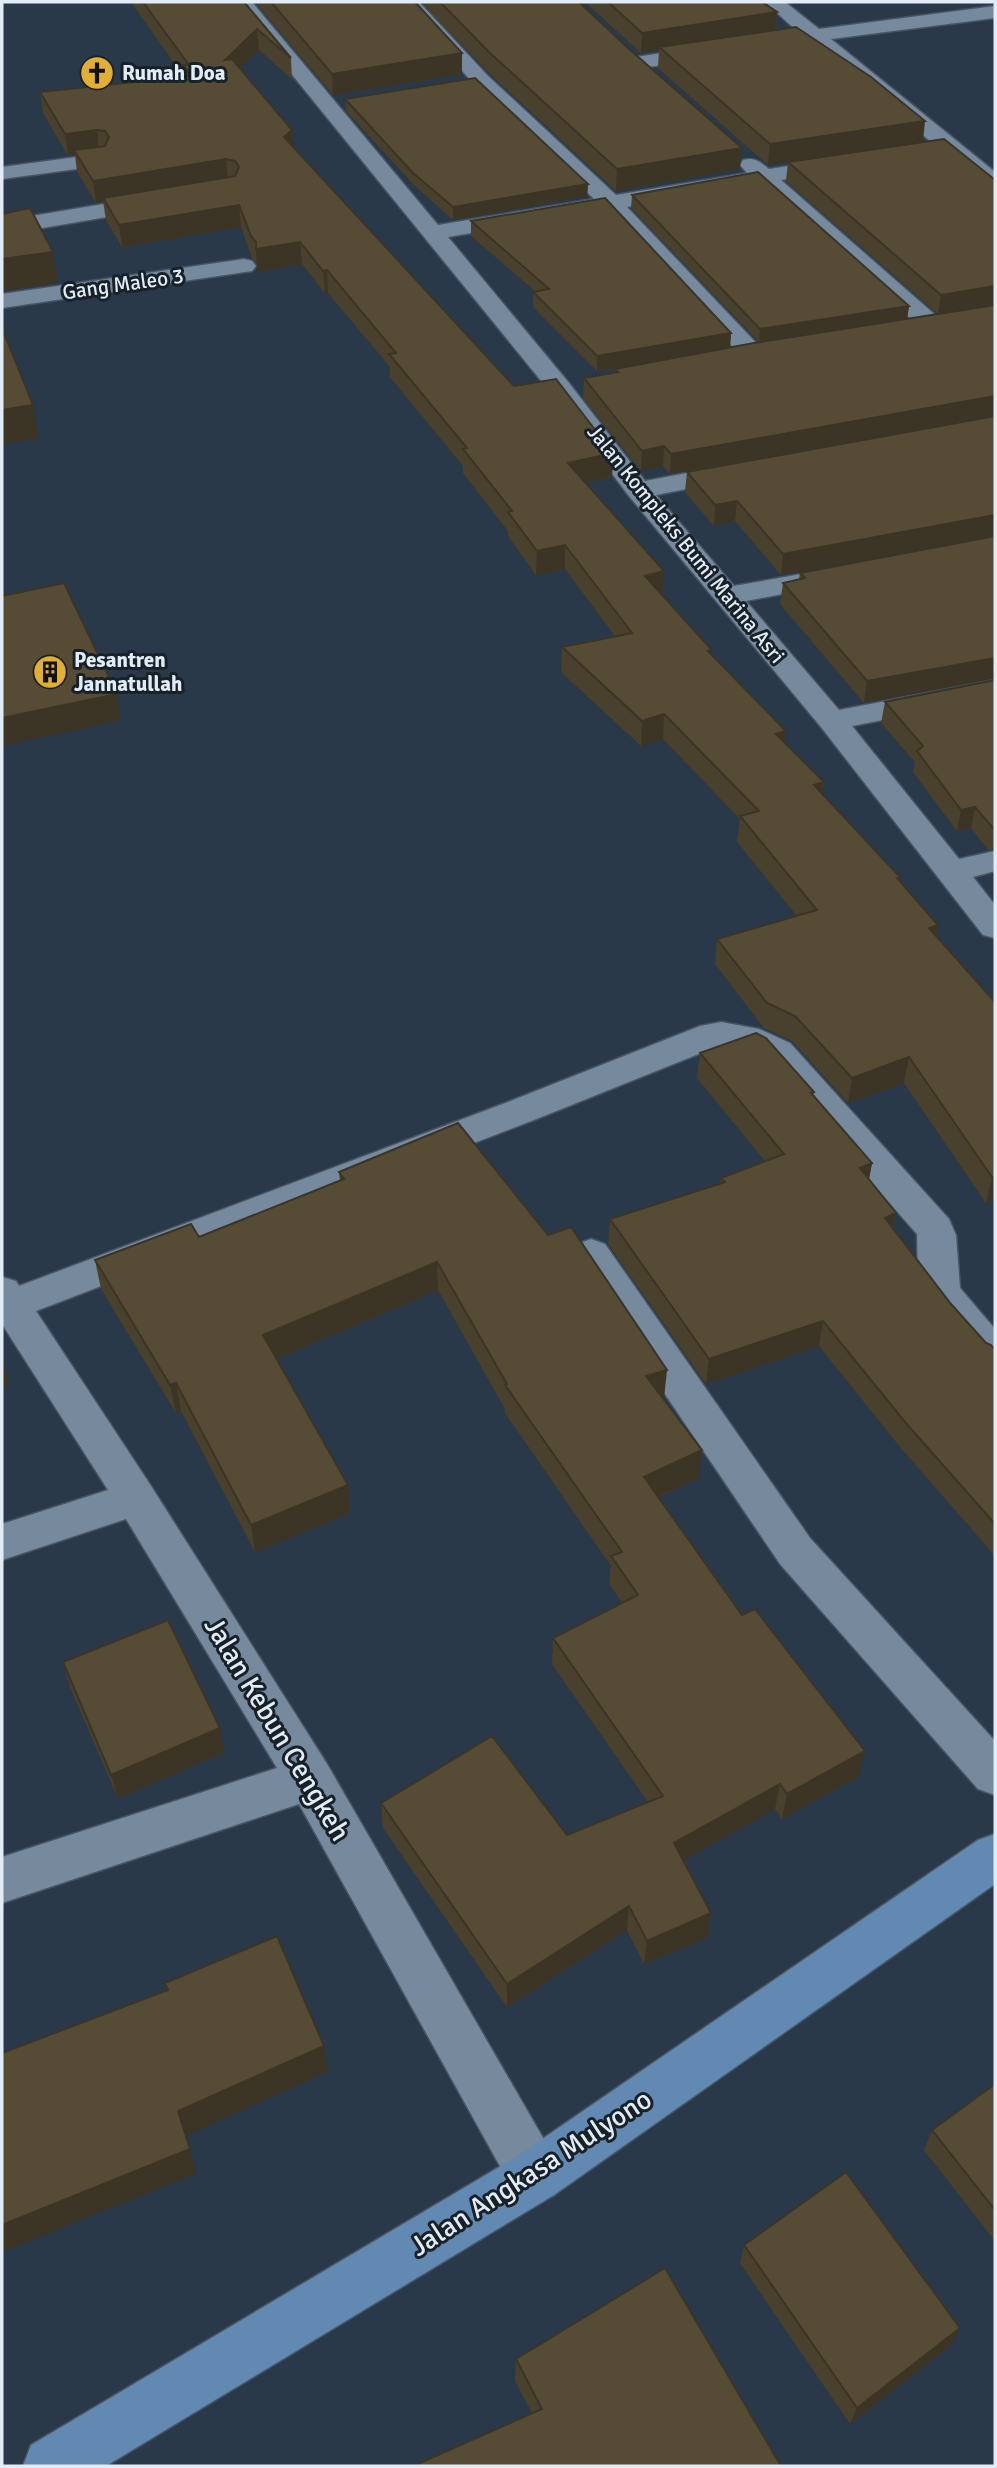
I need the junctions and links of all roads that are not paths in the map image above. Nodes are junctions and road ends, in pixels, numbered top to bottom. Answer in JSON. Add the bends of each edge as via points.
{"nodes":[{"id":1,"x":242,"y":2,"type":"edge"},
{"id":2,"x":409,"y":2,"type":"edge"},
{"id":3,"x":774,"y":2,"type":"edge"},
{"id":4,"x":995,"y":12,"type":"edge"},
{"id":5,"x":815,"y":35,"type":"junction"},
{"id":6,"x":616,"y":45,"type":"edge"},
{"id":7,"x":636,"y":63,"type":"junction"},
{"id":8,"x":481,"y":80,"type":"junction"},
{"id":9,"x":655,"y":80,"type":"edge"},
{"id":10,"x":456,"y":84,"type":"edge"},
{"id":11,"x":951,"y":147,"type":"junction"},
{"id":12,"x":734,"y":149,"type":"edge"},
{"id":13,"x":925,"y":151,"type":"edge"},
{"id":14,"x":99,"y":160,"type":"edge"},
{"id":15,"x":857,"y":161,"type":"edge"},
{"id":16,"x":2,"y":173,"type":"edge"},
{"id":17,"x":763,"y":175,"type":"junction"},
{"id":18,"x":995,"y":183,"type":"edge"},
{"id":19,"x":175,"y":199,"type":"edge"},
{"id":20,"x":609,"y":201,"type":"junction"},
{"id":21,"x":2,"y":228,"type":"edge"},
{"id":22,"x":431,"y":233,"type":"junction"},
{"id":23,"x":244,"y":266,"type":"dead end"},
{"id":24,"x":2,"y":301,"type":"edge"},
{"id":25,"x":958,"y":321,"type":"edge"},
{"id":26,"x":932,"y":325,"type":"junction"},
{"id":27,"x":907,"y":329,"type":"edge"},
{"id":28,"x":778,"y":349,"type":"edge"},
{"id":29,"x":752,"y":353,"type":"junction"},
{"id":30,"x":724,"y":358,"type":"edge"},
{"id":31,"x":588,"y":383,"type":"edge"},
{"id":32,"x":560,"y":388,"type":"junction"},
{"id":33,"x":762,"y":467,"type":"edge"},
{"id":34,"x":638,"y":490,"type":"junction"},
{"id":35,"x":861,"y":571,"type":"edge"},
{"id":36,"x":727,"y":596,"type":"junction"},
{"id":37,"x":995,"y":689,"type":"edge"},
{"id":38,"x":832,"y":721,"type":"junction"},
{"id":39,"x":995,"y":861,"type":"edge"},
{"id":40,"x":950,"y":872,"type":"junction"},
{"id":41,"x":995,"y":927,"type":"edge"},
{"id":42,"x":591,"y":1254,"type":"edge"},
{"id":43,"x":6,"y":1298,"type":"edge"},
{"id":44,"x":995,"y":1355,"type":"edge"},
{"id":45,"x":136,"y":1498,"type":"junction"},
{"id":46,"x":2,"y":1542,"type":"edge"},
{"id":47,"x":995,"y":1774,"type":"edge"},
{"id":48,"x":310,"y":1779,"type":"junction"},
{"id":49,"x":995,"y":1856,"type":"edge"},
{"id":50,"x":2,"y":1880,"type":"edge"},
{"id":51,"x":535,"y":2176,"type":"junction"},
{"id":52,"x":52,"y":2466,"type":"edge"}],
"edges":[{"from":1,"to":22,"type":"street","name":"Jalan Kompleks Bumi Marina Asri","via":[[340,103]]},
{"from":2,"to":8,"type":"street"},
{"from":3,"to":5,"type":"street"},
{"from":4,"to":5,"type":"street"},
{"from":5,"to":7,"type":"street"},
{"from":5,"to":11,"type":"street"},
{"from":6,"to":7,"type":"street"},
{"from":7,"to":9,"type":"street"},
{"from":8,"to":10,"type":"street"},
{"from":8,"to":20,"type":"street"},
{"from":11,"to":13,"type":"street"},
{"from":11,"to":18,"type":"street"},
{"from":12,"to":17,"type":"street"},
{"from":14,"to":16,"type":"street"},
{"from":15,"to":17,"type":"street"},
{"from":17,"to":20,"type":"street"},
{"from":17,"to":26,"type":"street"},
{"from":19,"to":21,"type":"street"},
{"from":20,"to":22,"type":"street"},
{"from":20,"to":29,"type":"street"},
{"from":22,"to":32,"type":"street","name":"Jalan Kompleks Bumi Marina Asri"},
{"from":23,"to":24,"type":"street","name":"Gang Maleo 3"},
{"from":25,"to":26,"type":"street"},
{"from":26,"to":27,"type":"street"},
{"from":28,"to":29,"type":"street"},
{"from":29,"to":30,"type":"street"},
{"from":31,"to":32,"type":"street"},
{"from":32,"to":34,"type":"street","name":"Jalan Kompleks Bumi Marina Asri"},
{"from":33,"to":34,"type":"street"},
{"from":34,"to":36,"type":"street","name":"Jalan Kompleks Bumi Marina Asri"},
{"from":35,"to":36,"type":"street"},
{"from":36,"to":38,"type":"street","name":"Jalan Kompleks Bumi Marina Asri"},
{"from":37,"to":38,"type":"street"},
{"from":38,"to":40,"type":"street","name":"Jalan Kompleks Bumi Marina Asri"},
{"from":39,"to":40,"type":"street"},
{"from":40,"to":41,"type":"street","name":"Jalan Kompleks Bumi Marina Asri"},
{"from":42,"to":47,"type":"street","via":[[795,1551]]},
{"from":43,"to":44,"type":"street","via":[[526,1109],[712,1035],[729,1033],[777,1052],[935,1229],[941,1290]]},
{"from":43,"to":45,"type":"street","name":"Jalan Kebun Cengkeh"},
{"from":45,"to":46,"type":"street"},
{"from":45,"to":48,"type":"street","name":"Jalan Kebun Cengkeh"},
{"from":48,"to":50,"type":"street"},
{"from":48,"to":51,"type":"street","name":"Jalan Kebun Cengkeh"},
{"from":49,"to":51,"type":"main road","name":"Jalan Angkasa Mulyono"},
{"from":51,"to":52,"type":"main road","name":"Jalan Angkasa Mulyono"}]}
